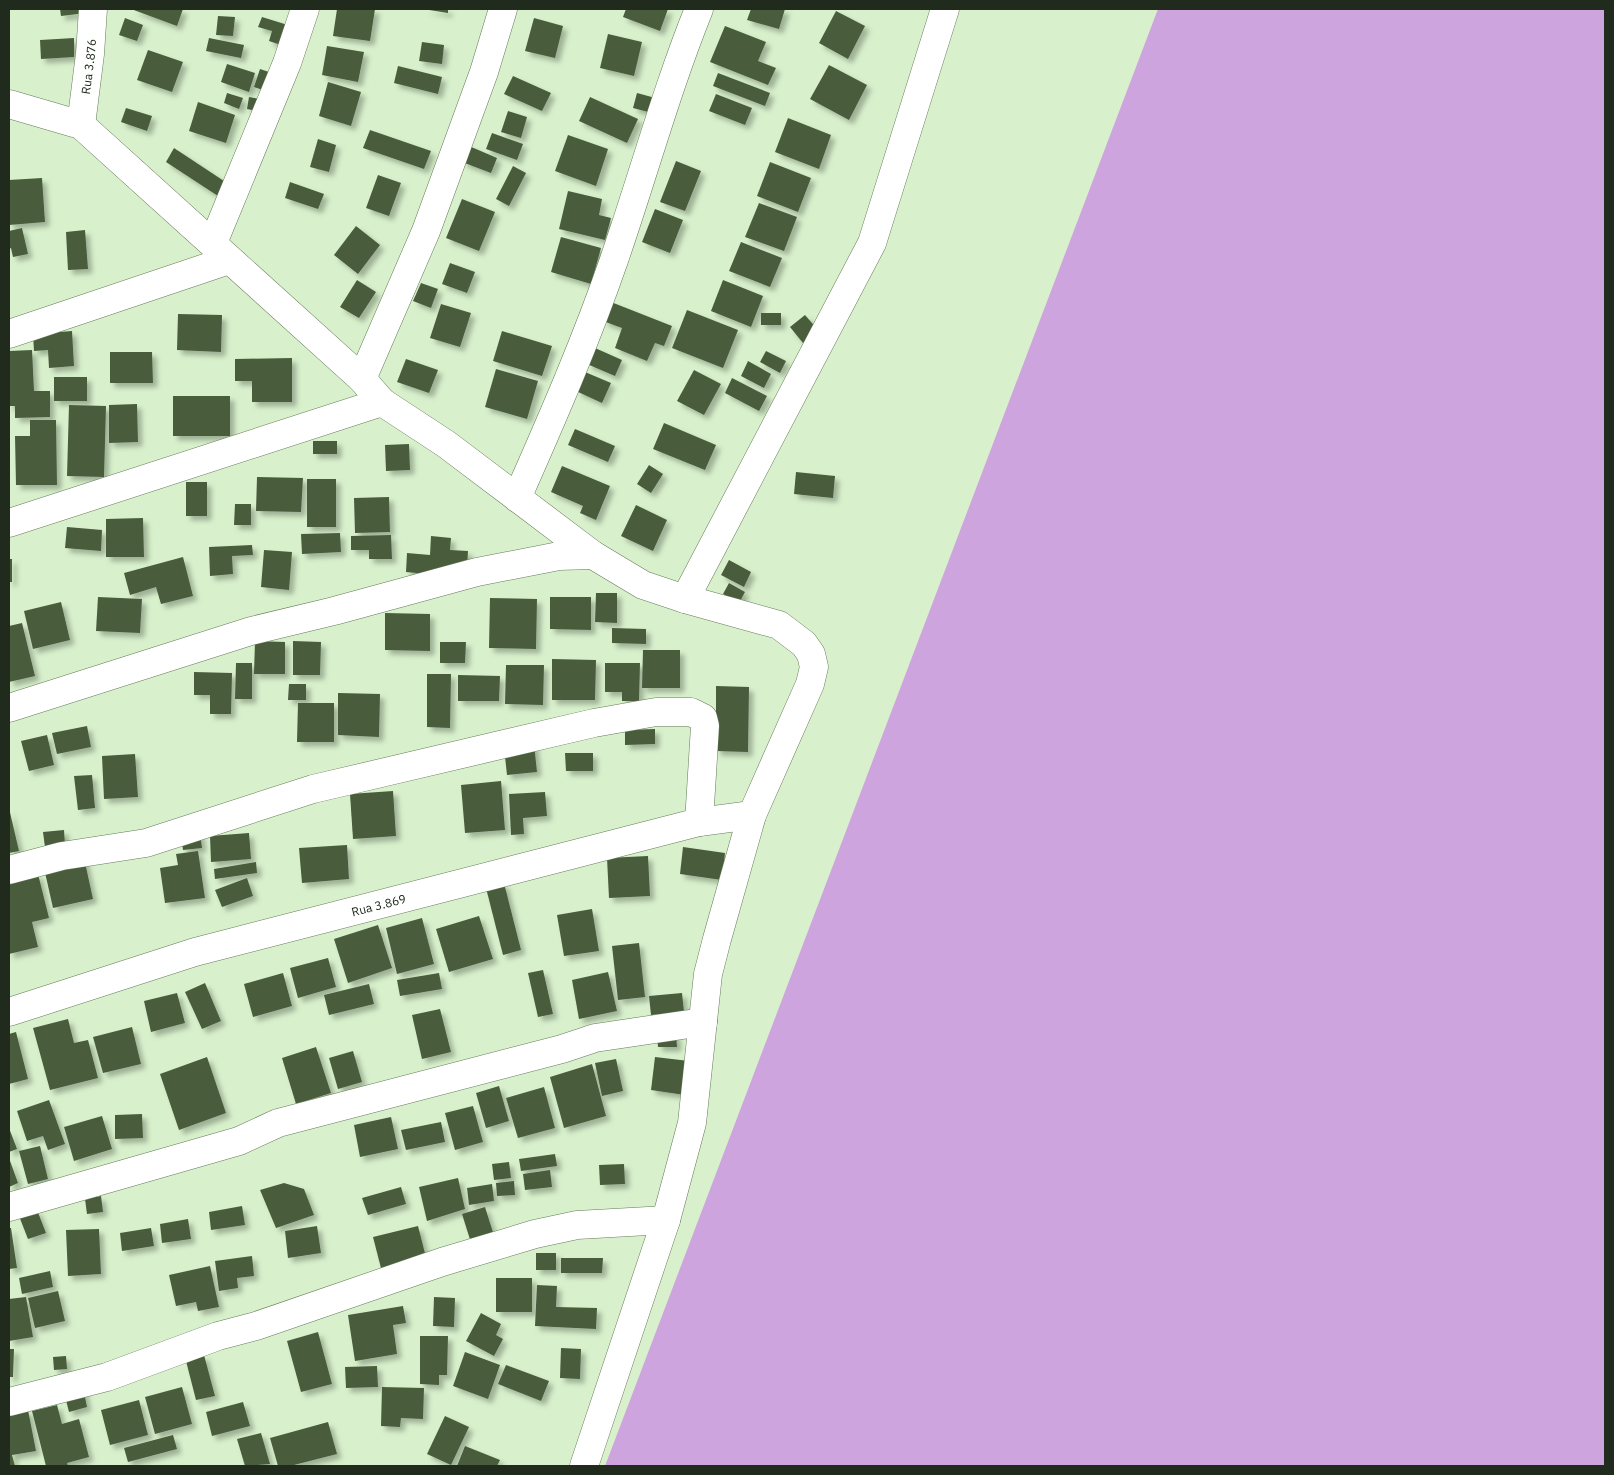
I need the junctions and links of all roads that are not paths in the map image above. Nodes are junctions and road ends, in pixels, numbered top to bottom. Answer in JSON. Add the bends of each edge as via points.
{"nodes":[{"id":1,"x":93,"y":9,"type":"edge"},
{"id":2,"x":305,"y":9,"type":"edge"},
{"id":3,"x":504,"y":9,"type":"edge"},
{"id":4,"x":699,"y":9,"type":"edge"},
{"id":5,"x":945,"y":9,"type":"edge"},
{"id":6,"x":9,"y":104,"type":"edge"},
{"id":7,"x":81,"y":125,"type":"junction"},
{"id":8,"x":221,"y":252,"type":"junction"},
{"id":9,"x":9,"y":334,"type":"edge"},
{"id":10,"x":362,"y":379,"type":"junction"},
{"id":11,"x":382,"y":402,"type":"junction"},
{"id":12,"x":517,"y":498,"type":"junction"},
{"id":13,"x":9,"y":523,"type":"edge"},
{"id":14,"x":593,"y":555,"type":"junction"},
{"id":15,"x":685,"y":599,"type":"junction"},
{"id":16,"x":9,"y":708,"type":"edge"},
{"id":17,"x":752,"y":815,"type":"junction"},
{"id":18,"x":699,"y":822,"type":"junction"},
{"id":19,"x":9,"y":870,"type":"edge"},
{"id":20,"x":9,"y":1012,"type":"edge"},
{"id":21,"x":703,"y":1022,"type":"junction"},
{"id":22,"x":9,"y":1207,"type":"edge"},
{"id":23,"x":666,"y":1220,"type":"junction"},
{"id":24,"x":9,"y":1402,"type":"edge"},
{"id":25,"x":584,"y":1466,"type":"edge"}],
"edges":[{"from":1,"to":7,"type":"street","name":"Rua 3.876"},
{"from":2,"to":8,"type":"street"},
{"from":3,"to":10,"type":"street","via":[[426,231]]},
{"from":4,"to":12,"type":"street","via":[[575,368]]},
{"from":5,"to":15,"type":"street","via":[[872,244]]},
{"from":6,"to":7,"type":"street"},
{"from":7,"to":8,"type":"street"},
{"from":8,"to":9,"type":"street"},
{"from":8,"to":10,"type":"street"},
{"from":10,"to":11,"type":"street"},
{"from":11,"to":12,"type":"street","via":[[446,444]]},
{"from":11,"to":13,"type":"street"},
{"from":12,"to":14,"type":"street"},
{"from":14,"to":15,"type":"street","via":[[643,585]]},
{"from":14,"to":16,"type":"street","via":[[559,556],[477,572],[251,631]]},
{"from":15,"to":17,"type":"street","via":[[779,626],[804,644],[811,654],[814,667],[810,684]]},
{"from":17,"to":18,"type":"street","name":"Rua 3.869"},
{"from":17,"to":21,"type":"street","via":[[714,948]]},
{"from":18,"to":19,"type":"street","via":[[703,718],[692,712],[656,712],[584,725],[313,789],[146,843],[62,856]]},
{"from":18,"to":20,"type":"street","name":"Rua 3.869","via":[[195,952]]},
{"from":21,"to":22,"type":"street","via":[[595,1038],[274,1124],[239,1141]]},
{"from":21,"to":23,"type":"street","via":[[692,1123]]},
{"from":23,"to":24,"type":"street","via":[[577,1225],[535,1234],[218,1336],[107,1377]]},
{"from":23,"to":25,"type":"street"}]}
